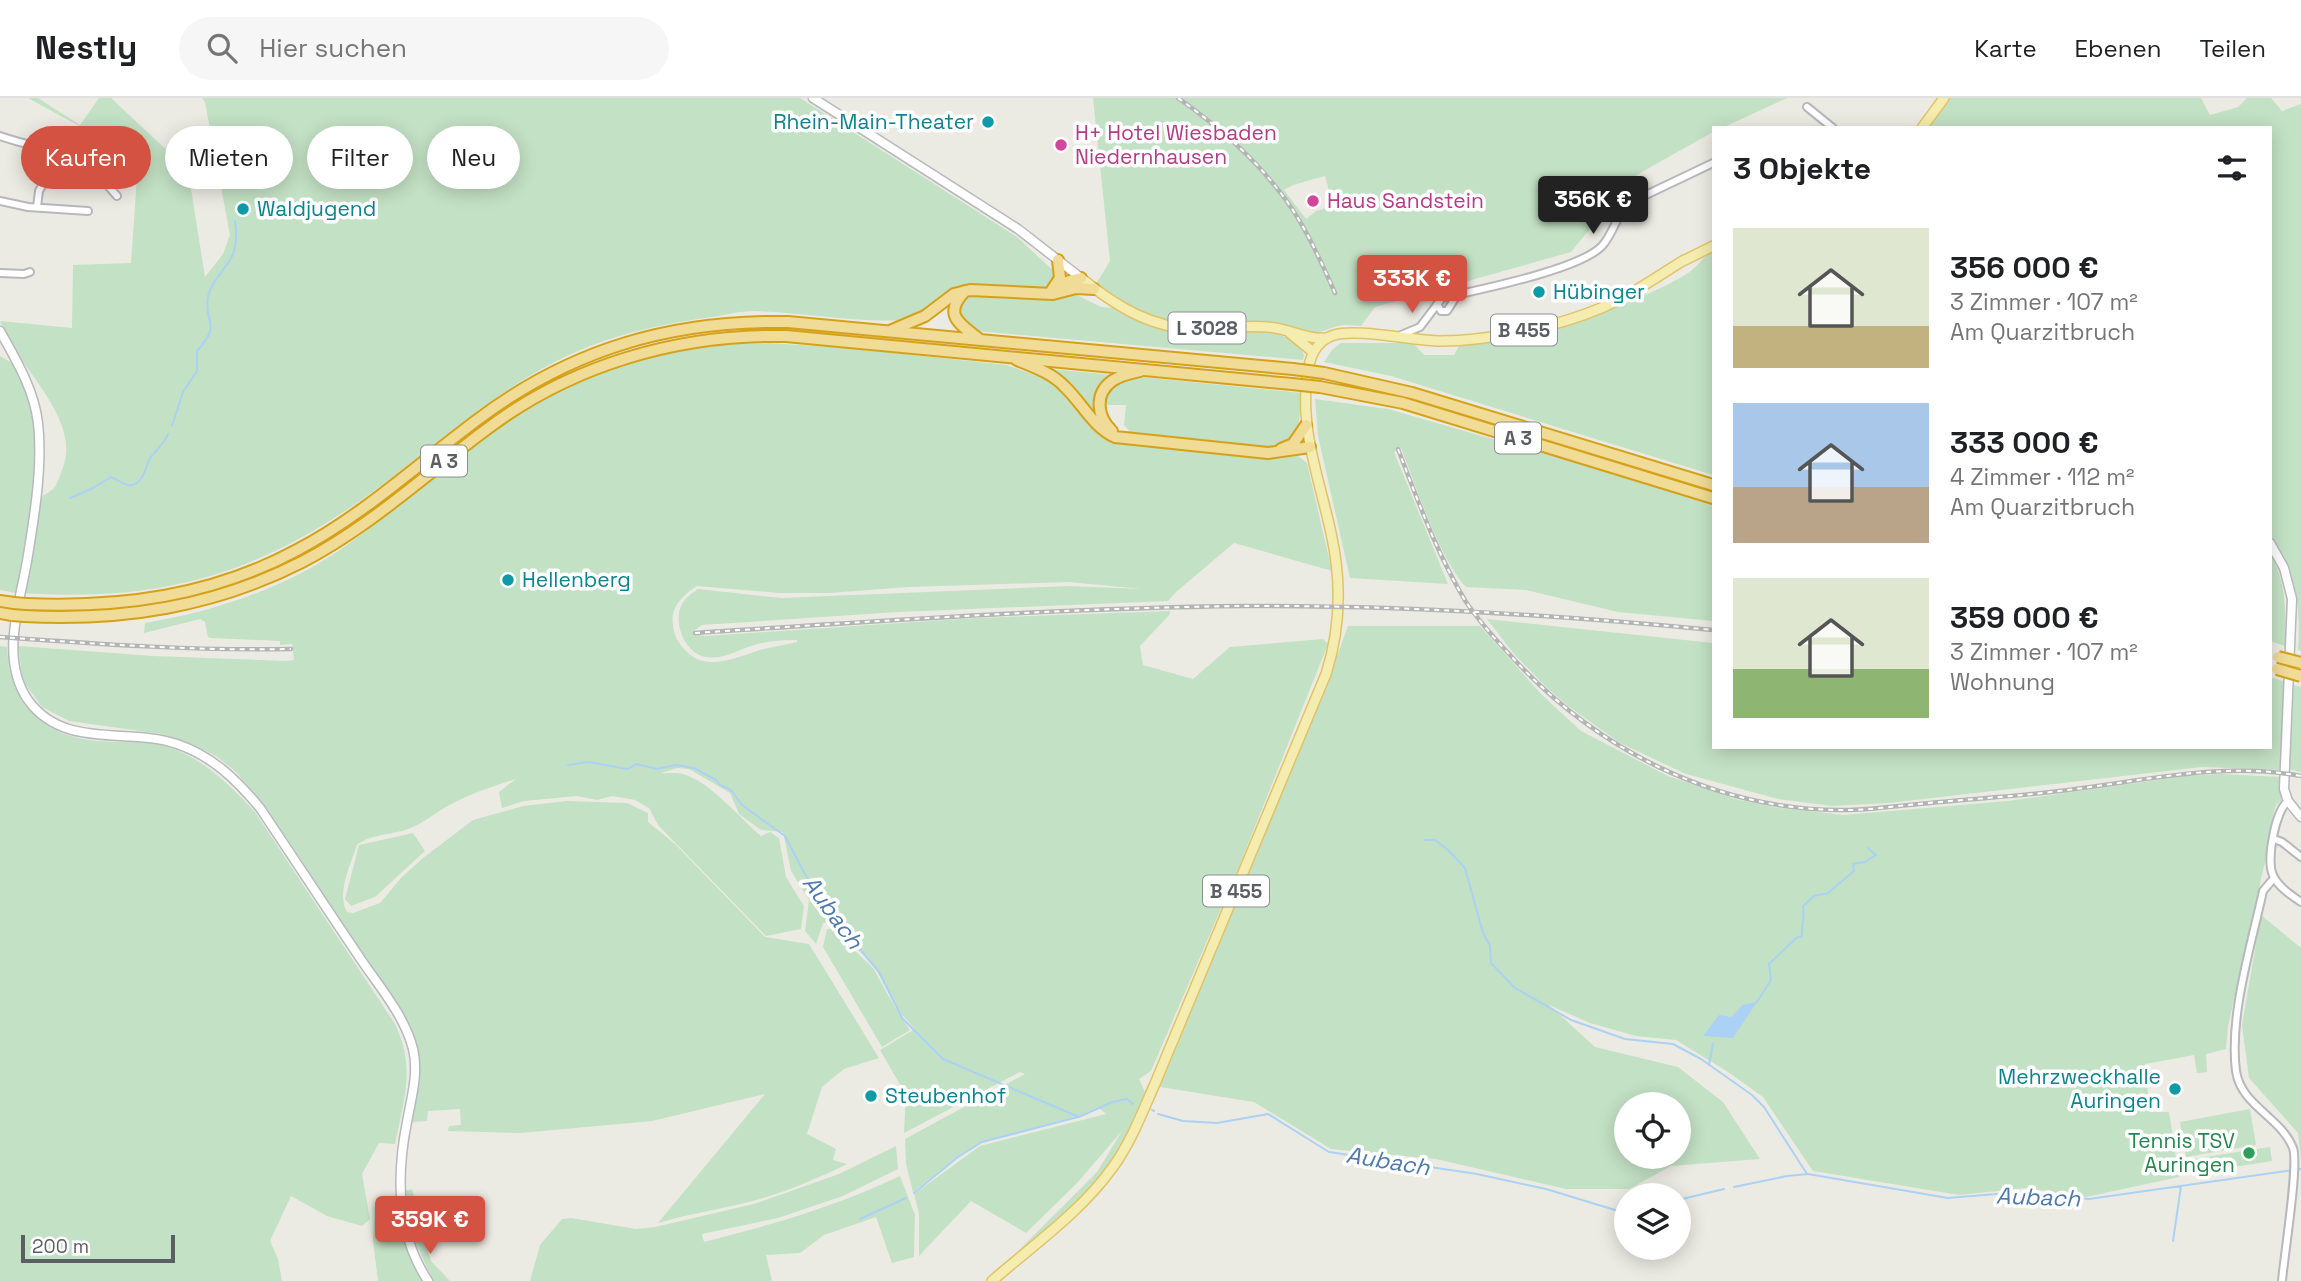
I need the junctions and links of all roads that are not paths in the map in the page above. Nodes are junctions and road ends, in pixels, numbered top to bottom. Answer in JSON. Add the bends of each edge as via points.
{"nodes":[{"id":1,"x":813,"y":98,"type":"edge"},
{"id":2,"x":1944,"y":98,"type":"edge"},
{"id":3,"x":1808,"y":107,"type":"dead end"},
{"id":4,"x":1831,"y":126,"type":"edge"},
{"id":5,"x":1923,"y":126,"type":"edge"},
{"id":6,"x":0,"y":136,"type":"edge"},
{"id":7,"x":21,"y":142,"type":"edge"},
{"id":8,"x":1712,"y":163,"type":"edge"},
{"id":9,"x":40,"y":189,"type":"edge"},
{"id":10,"x":111,"y":189,"type":"edge"},
{"id":11,"x":117,"y":196,"type":"dead end"},
{"id":12,"x":0,"y":201,"type":"edge"},
{"id":13,"x":37,"y":207,"type":"junction"},
{"id":14,"x":88,"y":211,"type":"dead end"},
{"id":15,"x":1712,"y":246,"type":"edge"},
{"id":16,"x":1058,"y":260,"type":"junction"},
{"id":17,"x":30,"y":272,"type":"dead end"},
{"id":18,"x":0,"y":273,"type":"edge"},
{"id":19,"x":1081,"y":278,"type":"junction"},
{"id":20,"x":1094,"y":289,"type":"junction"},
{"id":21,"x":1067,"y":290,"type":"junction"},
{"id":22,"x":965,"y":291,"type":"junction"},
{"id":23,"x":1048,"y":293,"type":"junction"},
{"id":24,"x":1457,"y":295,"type":"junction"},
{"id":25,"x":1437,"y":304,"type":"junction"},
{"id":26,"x":1282,"y":329,"type":"junction"},
{"id":27,"x":0,"y":331,"type":"edge"},
{"id":28,"x":890,"y":331,"type":"junction"},
{"id":29,"x":1303,"y":335,"type":"junction"},
{"id":30,"x":1388,"y":337,"type":"junction"},
{"id":31,"x":1328,"y":338,"type":"junction"},
{"id":32,"x":979,"y":339,"type":"junction"},
{"id":33,"x":1313,"y":352,"type":"junction"},
{"id":34,"x":1005,"y":355,"type":"junction"},
{"id":35,"x":1144,"y":369,"type":"junction"},
{"id":36,"x":1306,"y":425,"type":"junction"},
{"id":37,"x":1124,"y":438,"type":"junction"},
{"id":38,"x":1293,"y":444,"type":"junction"},
{"id":39,"x":1310,"y":447,"type":"junction"},
{"id":40,"x":1268,"y":453,"type":"junction"},
{"id":41,"x":1712,"y":485,"type":"edge"},
{"id":42,"x":1712,"y":498,"type":"edge"},
{"id":43,"x":2272,"y":547,"type":"edge"},
{"id":44,"x":0,"y":601,"type":"edge"},
{"id":45,"x":0,"y":613,"type":"edge"},
{"id":46,"x":2274,"y":655,"type":"edge"},
{"id":47,"x":2301,"y":663,"type":"edge"},
{"id":48,"x":2273,"y":668,"type":"edge"},
{"id":49,"x":2301,"y":676,"type":"edge"},
{"id":50,"x":2288,"y":802,"type":"junction"},
{"id":51,"x":2301,"y":817,"type":"edge"},
{"id":52,"x":2274,"y":839,"type":"junction"},
{"id":53,"x":2301,"y":857,"type":"edge"},
{"id":54,"x":2274,"y":878,"type":"junction"},
{"id":55,"x":2301,"y":902,"type":"edge"},
{"id":56,"x":428,"y":1281,"type":"edge"},
{"id":57,"x":992,"y":1281,"type":"edge"},
{"id":58,"x":2282,"y":1281,"type":"edge"}],
"edges":[{"from":1,"to":16,"type":"main road","number":"L 3028","via":[[1018,229]]},
{"from":2,"to":5,"type":"main road"},
{"from":3,"to":4,"type":"street"},
{"from":6,"to":7,"type":"street"},
{"from":8,"to":24,"type":"street","via":[[1627,204],[1603,245],[1583,259]]},
{"from":9,"to":13,"type":"street"},
{"from":10,"to":11,"type":"street"},
{"from":12,"to":13,"type":"street"},
{"from":13,"to":14,"type":"street"},
{"from":15,"to":30,"type":"main road","number":"B 455","via":[[1633,285],[1594,310],[1555,322],[1475,339]]},
{"from":16,"to":19,"type":"main road","number":"L 3028"},
{"from":16,"to":23,"type":"highway","via":[[1060,278]]},
{"from":17,"to":18,"type":"street"},
{"from":19,"to":20,"type":"main road","number":"L 3028"},
{"from":19,"to":21,"type":"highway"},
{"from":19,"to":23,"type":"highway"},
{"from":20,"to":21,"type":"highway"},
{"from":20,"to":26,"type":"main road","number":"L 3028","via":[[1133,314],[1169,326]]},
{"from":21,"to":23,"type":"highway"},
{"from":22,"to":23,"type":"highway"},
{"from":22,"to":28,"type":"highway"},
{"from":22,"to":32,"type":"highway","via":[[954,306],[954,316]]},
{"from":24,"to":25,"type":"street"},
{"from":24,"to":25,"type":"street","via":[[1447,311],[1440,311]]},
{"from":25,"to":30,"type":"street","via":[[1415,330]]},
{"from":26,"to":29,"type":"main road","number":"L 3028"},
{"from":26,"to":33,"type":"main road"},
{"from":27,"to":56,"type":"main road","via":[[6,349],[24,374],[38,424],[36,488],[12,647],[20,688],[42,715],[73,731],[151,738],[200,753],[220,766],[260,807],[410,1040],[414,1079],[400,1159],[400,1189],[411,1243]]},
{"from":28,"to":32,"type":"highway","number":"A 3"},
{"from":28,"to":44,"type":"highway","number":"A 3","via":[[788,322],[730,323],[672,330],[617,344],[514,393],[340,524],[264,566],[158,598],[84,605]]},
{"from":29,"to":31,"type":"main road","number":"L 3028"},
{"from":29,"to":33,"type":"main road"},
{"from":30,"to":31,"type":"main road","number":"B 455","via":[[1346,333]]},
{"from":31,"to":33,"type":"main road"},
{"from":32,"to":41,"type":"highway","number":"A 3","bridge":true,"via":[[1324,373],[1412,393]]},
{"from":33,"to":36,"type":"main road","number":"B 455","via":[[1306,377]]},
{"from":34,"to":35,"type":"highway","number":"A 3"},
{"from":34,"to":37,"type":"highway","via":[[1054,377],[1104,431]]},
{"from":34,"to":45,"type":"highway","number":"A 3","via":[[766,336],[725,337],[645,352],[570,379],[523,404],[347,535],[258,583],[148,612],[85,618]]},
{"from":35,"to":37,"type":"highway","via":[[1117,378],[1101,394],[1101,417]]},
{"from":35,"to":42,"type":"highway","number":"A 3","bridge":true,"via":[[1320,387],[1403,403]]},
{"from":36,"to":38,"type":"highway"},
{"from":36,"to":39,"type":"main road","number":"B 455"},
{"from":37,"to":40,"type":"highway"},
{"from":38,"to":39,"type":"highway"},
{"from":38,"to":40,"type":"highway"},
{"from":39,"to":40,"type":"highway"},
{"from":39,"to":57,"type":"main road","number":"B 455","via":[[1339,581],[1337,634],[1322,685],[1125,1149],[1088,1197]]},
{"from":43,"to":50,"type":"main road","via":[[2284,568],[2292,599],[2284,789]]},
{"from":46,"to":47,"type":"highway","bridge":true},
{"from":48,"to":49,"type":"highway","bridge":true},
{"from":50,"to":51,"type":"main road"},
{"from":50,"to":52,"type":"street","via":[[2279,811]]},
{"from":52,"to":53,"type":"street"},
{"from":52,"to":54,"type":"street","via":[[2269,859]]},
{"from":54,"to":55,"type":"street"},
{"from":54,"to":58,"type":"street","via":[[2263,891],[2237,1013],[2236,1073],[2245,1095],[2292,1147],[2294,1170]]}]}
